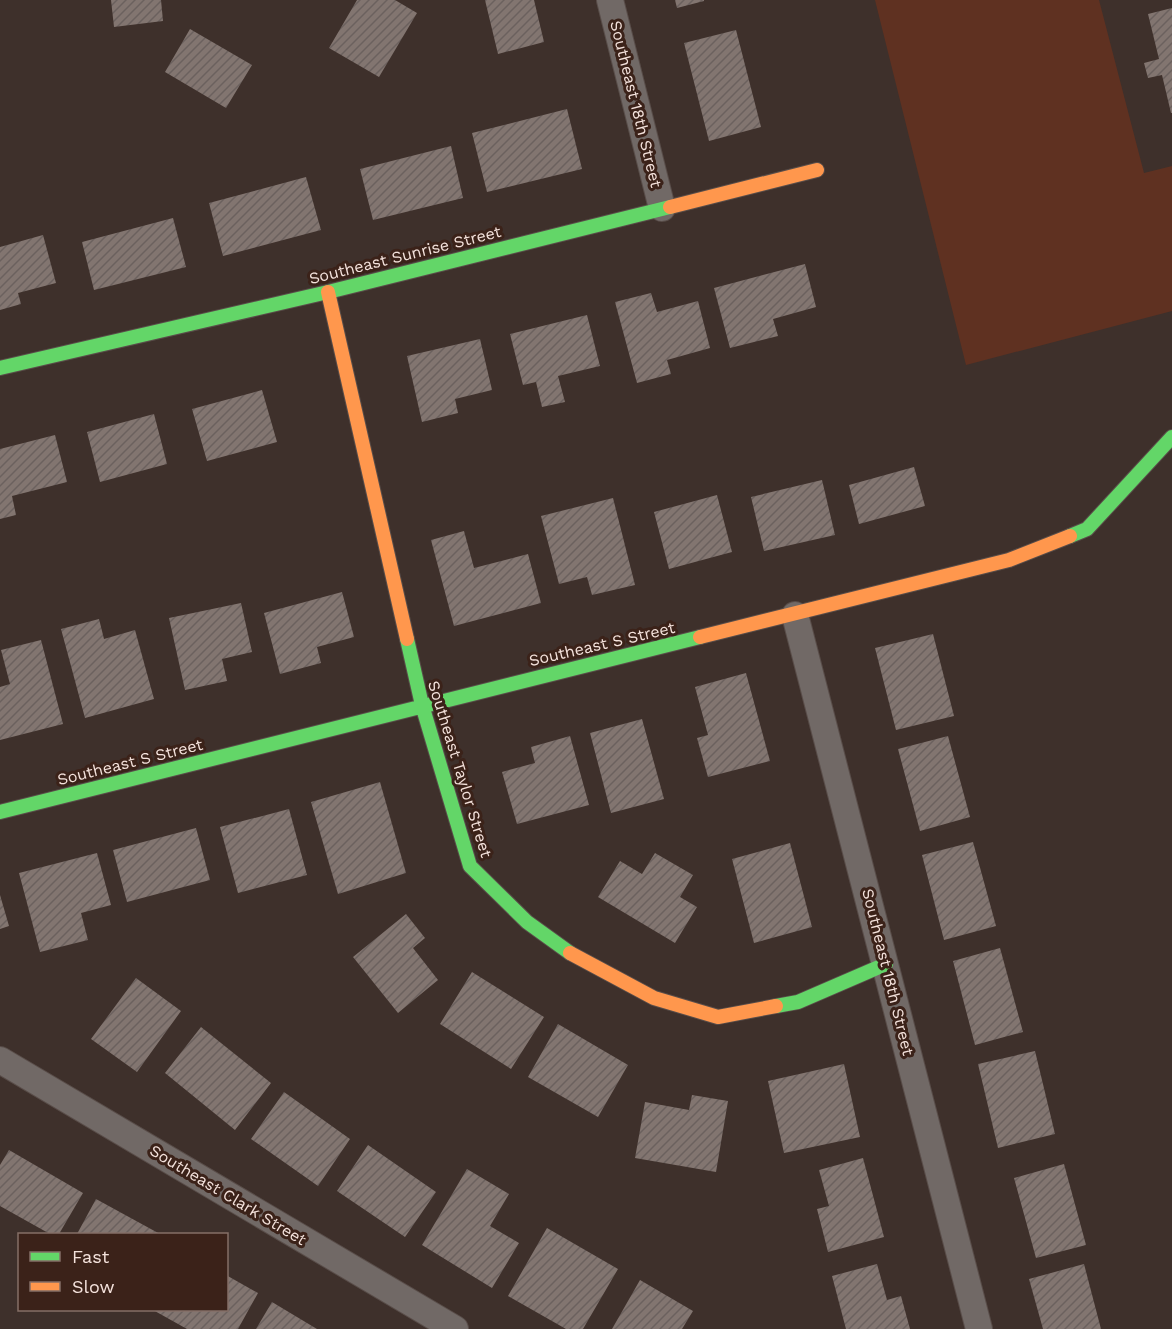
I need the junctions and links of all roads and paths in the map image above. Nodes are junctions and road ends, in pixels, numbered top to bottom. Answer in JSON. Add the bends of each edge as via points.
{"nodes":[{"id":1,"x":610,"y":0,"type":"edge"},
{"id":2,"x":817,"y":170,"type":"dead end"},
{"id":3,"x":662,"y":208,"type":"junction"},
{"id":4,"x":328,"y":292,"type":"junction"},
{"id":5,"x":0,"y":368,"type":"edge"},
{"id":6,"x":1172,"y":437,"type":"edge"},
{"id":7,"x":795,"y":615,"type":"junction"},
{"id":8,"x":422,"y":705,"type":"junction"},
{"id":9,"x":0,"y":812,"type":"edge"},
{"id":10,"x":886,"y":964,"type":"junction"},
{"id":11,"x":0,"y":1060,"type":"edge"},
{"id":12,"x":456,"y":1329,"type":"edge"},
{"id":13,"x":979,"y":1329,"type":"edge"}],
"edges":[{"from":1,"to":3,"type":"street","name":"Southeast 18th Street"},
{"from":2,"to":3,"type":"street","name":"Southeast Sunrise Street"},
{"from":3,"to":4,"type":"street","name":"Southeast Sunrise Street"},
{"from":4,"to":5,"type":"street","name":"Southeast Sunrise Street"},
{"from":4,"to":8,"type":"street","name":"Southeast Taylor Street"},
{"from":6,"to":7,"type":"street","name":"Southeast S Street","via":[[1087,529],[1009,560]]},
{"from":7,"to":8,"type":"street","name":"Southeast S Street"},
{"from":7,"to":10,"type":"street","name":"Southeast 18th Street"},
{"from":8,"to":9,"type":"street","name":"Southeast S Street"},
{"from":8,"to":10,"type":"street","name":"Southeast Taylor Street","via":[[470,866],[527,922],[581,961],[654,998],[718,1017],[798,1002]]},
{"from":10,"to":13,"type":"street","name":"Southeast 18th Street"},
{"from":11,"to":12,"type":"street","name":"Southeast Clark Street"}]}
